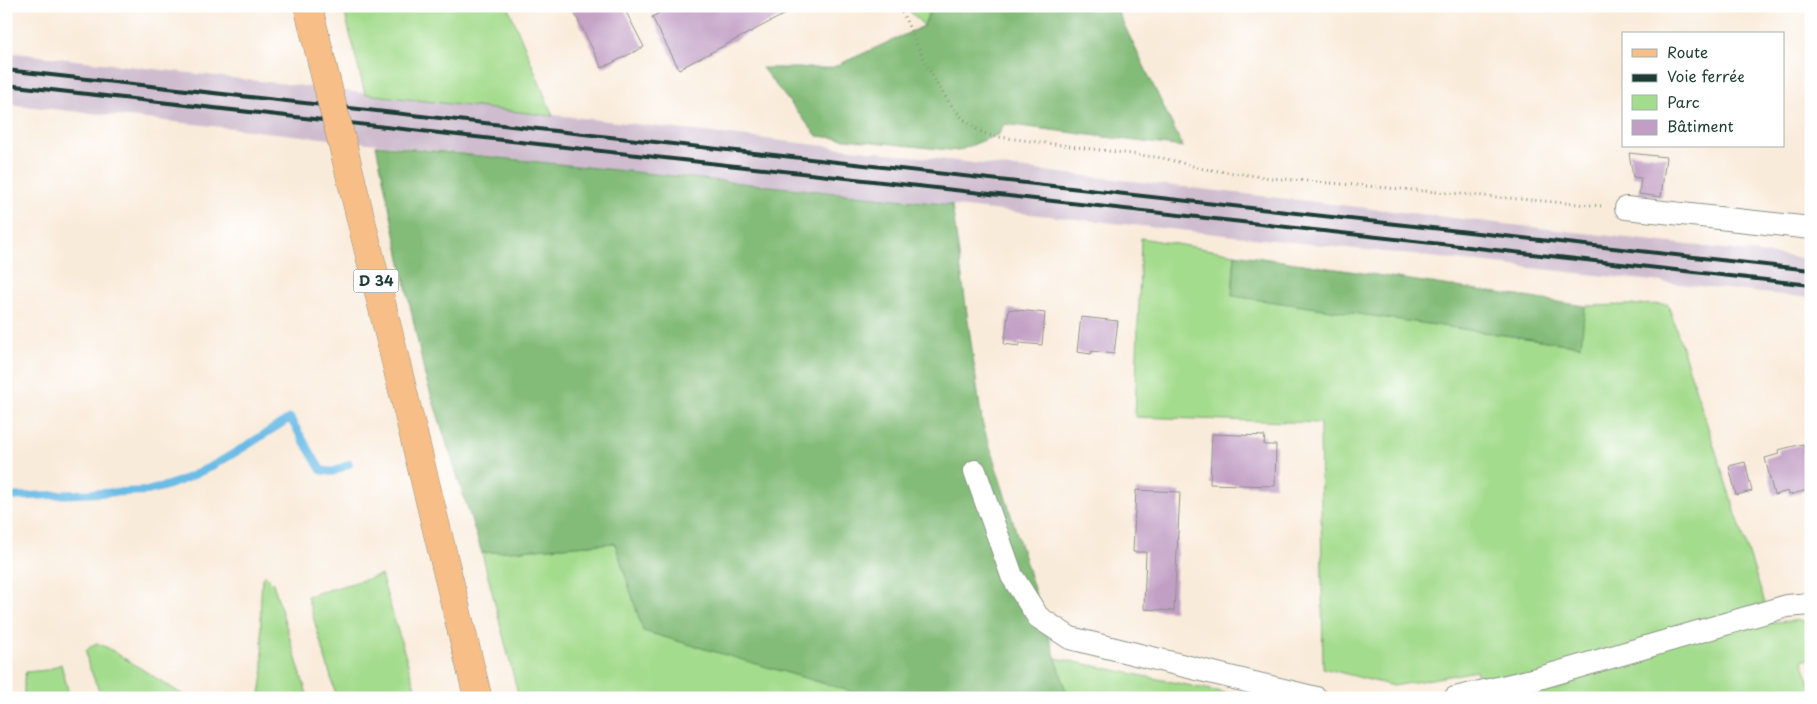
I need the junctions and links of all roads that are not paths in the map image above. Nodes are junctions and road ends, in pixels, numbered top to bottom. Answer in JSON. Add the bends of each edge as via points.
{"nodes":[{"id":1,"x":308,"y":6,"type":"edge"},
{"id":2,"x":1626,"y":208,"type":"road end"},
{"id":3,"x":1811,"y":228,"type":"edge"},
{"id":4,"x":976,"y":471,"type":"dead end"},
{"id":5,"x":1811,"y":604,"type":"edge"},
{"id":6,"x":478,"y":698,"type":"edge"},
{"id":7,"x":1316,"y":698,"type":"edge"},
{"id":8,"x":1455,"y":698,"type":"edge"}],
"edges":[{"from":1,"to":6,"type":"main road","number":"D 34","bridge":true},
{"from":2,"to":3,"type":"street"},
{"from":4,"to":7,"type":"street","via":[[1012,576],[1038,617],[1070,638]]},
{"from":5,"to":8,"type":"street","via":[[1787,606],[1536,680]]}]}
